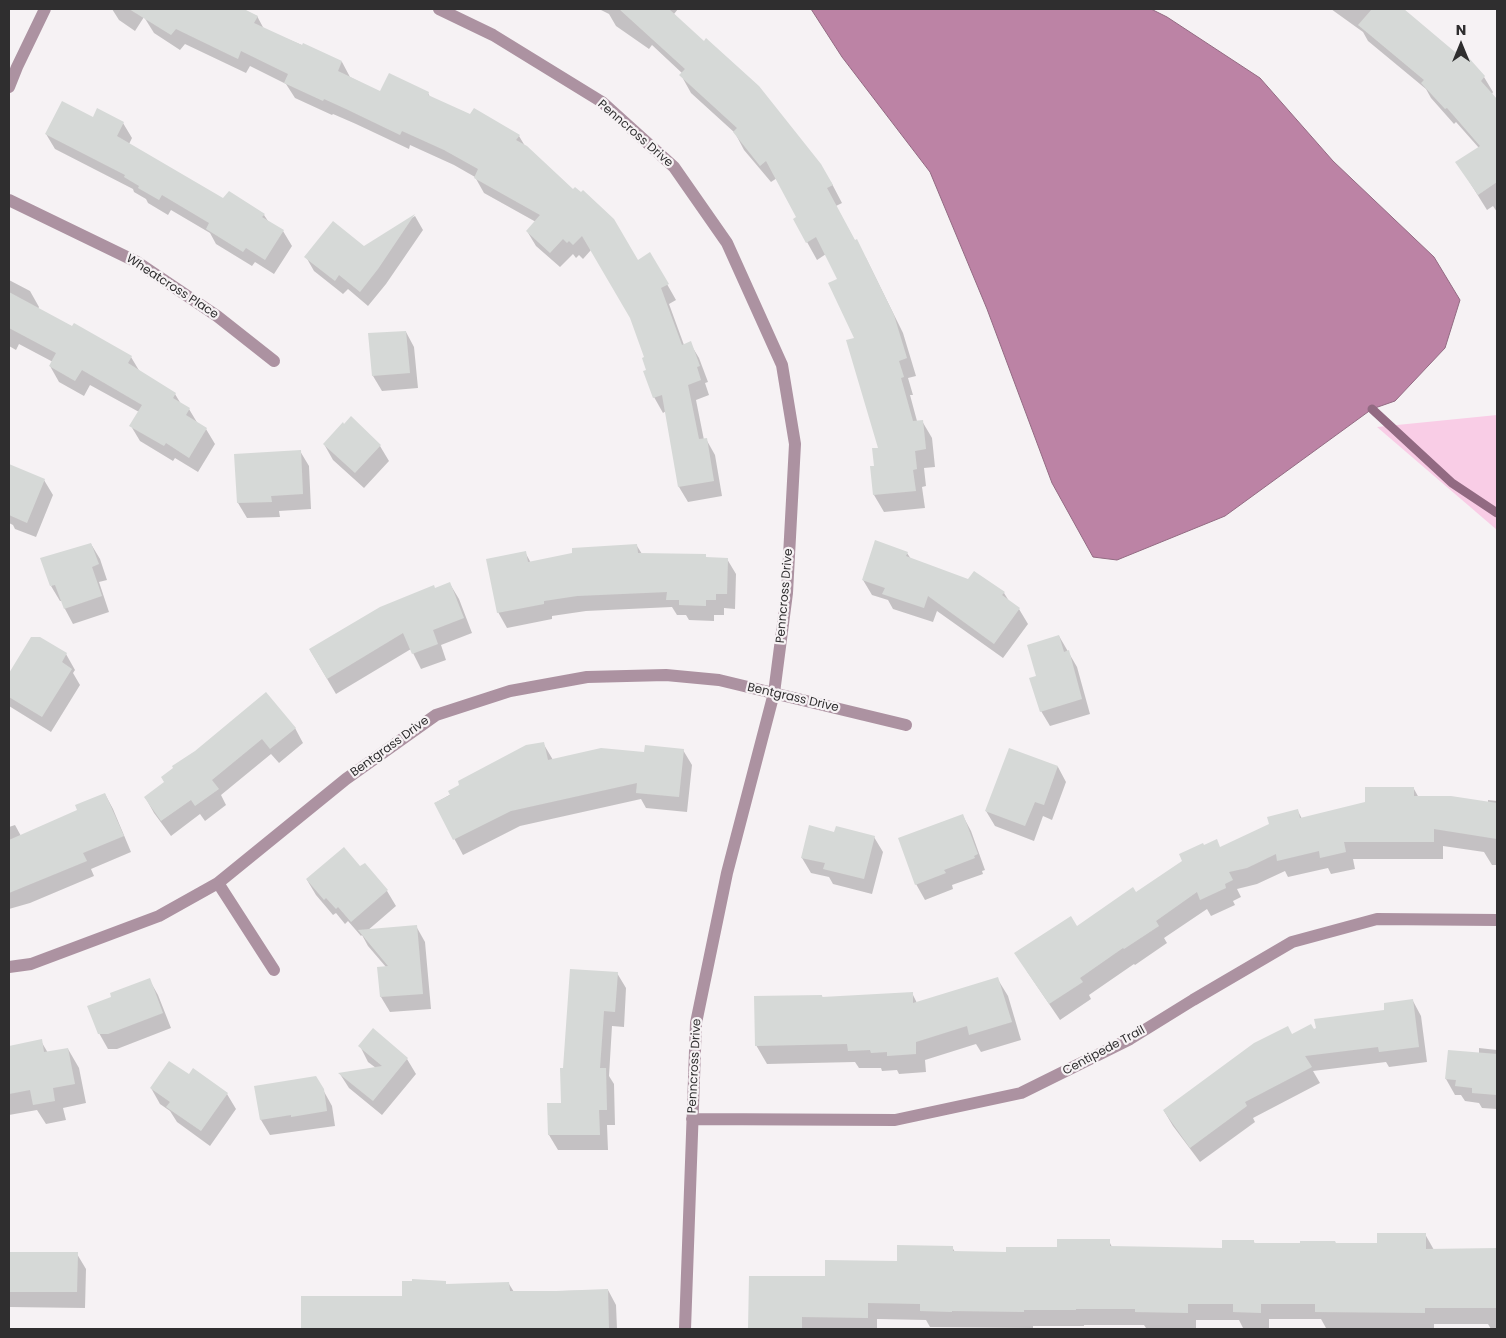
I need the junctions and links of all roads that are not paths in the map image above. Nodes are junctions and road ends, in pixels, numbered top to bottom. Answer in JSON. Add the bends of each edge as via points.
{"nodes":[{"id":1,"x":45,"y":9,"type":"edge"},
{"id":2,"x":439,"y":9,"type":"edge"},
{"id":3,"x":9,"y":87,"type":"edge"},
{"id":4,"x":9,"y":200,"type":"edge"},
{"id":5,"x":274,"y":361,"type":"dead end"},
{"id":6,"x":774,"y":693,"type":"junction"},
{"id":7,"x":906,"y":725,"type":"dead end"},
{"id":8,"x":218,"y":883,"type":"junction"},
{"id":9,"x":1497,"y":920,"type":"edge"},
{"id":10,"x":9,"y":967,"type":"edge"},
{"id":11,"x":274,"y":970,"type":"dead end"},
{"id":12,"x":692,"y":1120,"type":"junction"},
{"id":13,"x":685,"y":1329,"type":"edge"}],
"edges":[{"from":1,"to":3,"type":"street"},
{"from":2,"to":6,"type":"street","name":"Penncross Drive","via":[[493,35],[602,102],[674,167],[726,243],[782,364],[794,444],[788,592]]},
{"from":4,"to":5,"type":"street","name":"Wheatcross Place","via":[[137,262],[218,316]]},
{"from":6,"to":7,"type":"street","name":"Bentgrass Drive"},
{"from":6,"to":8,"type":"street","name":"Bentgrass Drive","via":[[719,680],[666,676],[587,677],[510,691],[436,714],[346,779]]},
{"from":6,"to":12,"type":"street","name":"Penncross Drive","via":[[727,873],[696,1023]]},
{"from":8,"to":10,"type":"street","name":"Bentgrass Drive","via":[[159,916],[31,964]]},
{"from":8,"to":11,"type":"street"},
{"from":9,"to":12,"type":"street","name":"Centipede Trail","via":[[1377,919],[1292,942],[1130,1039],[1021,1093],[896,1120]]},
{"from":12,"to":13,"type":"street","name":"Penncross Drive"}]}
